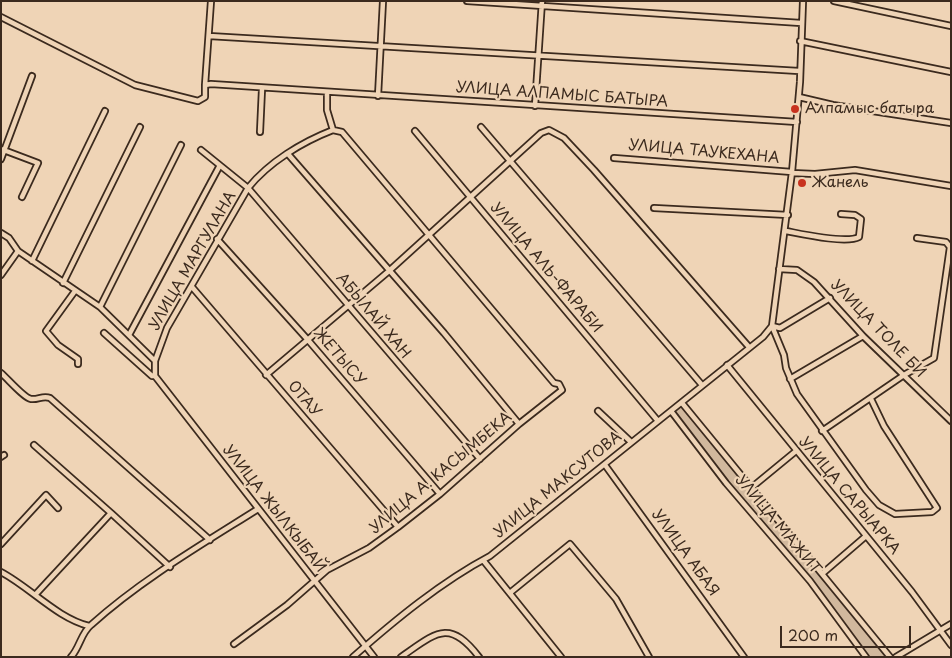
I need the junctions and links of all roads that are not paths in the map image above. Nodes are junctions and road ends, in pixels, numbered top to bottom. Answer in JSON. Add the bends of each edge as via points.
{"nodes":[{"id":1,"x":211,"y":1,"type":"edge"},
{"id":2,"x":383,"y":1,"type":"edge"},
{"id":3,"x":467,"y":1,"type":"edge"},
{"id":4,"x":803,"y":1,"type":"edge"},
{"id":5,"x":834,"y":1,"type":"edge"},
{"id":6,"x":541,"y":3,"type":"edge"},
{"id":7,"x":1,"y":18,"type":"edge"},
{"id":8,"x":801,"y":23,"type":"junction"},
{"id":9,"x":951,"y":26,"type":"edge"},
{"id":10,"x":209,"y":36,"type":"junction"},
{"id":11,"x":800,"y":40,"type":"junction"},
{"id":12,"x":380,"y":46,"type":"junction"},
{"id":13,"x":537,"y":54,"type":"junction"},
{"id":14,"x":799,"y":71,"type":"junction"},
{"id":15,"x":951,"y":72,"type":"edge"},
{"id":16,"x":32,"y":76,"type":"dead end"},
{"id":17,"x":205,"y":86,"type":"junction"},
{"id":18,"x":262,"y":89,"type":"junction"},
{"id":19,"x":327,"y":93,"type":"junction"},
{"id":20,"x":378,"y":96,"type":"junction"},
{"id":21,"x":799,"y":97,"type":"junction"},
{"id":22,"x":535,"y":106,"type":"junction"},
{"id":23,"x":105,"y":111,"type":"dead end"},
{"id":24,"x":797,"y":122,"type":"junction"},
{"id":25,"x":951,"y":123,"type":"edge"},
{"id":26,"x":140,"y":127,"type":"dead end"},
{"id":27,"x":480,"y":127,"type":"dead end"},
{"id":28,"x":333,"y":130,"type":"junction"},
{"id":29,"x":415,"y":131,"type":"dead end"},
{"id":30,"x":260,"y":132,"type":"dead end"},
{"id":31,"x":181,"y":145,"type":"dead end"},
{"id":32,"x":3,"y":149,"type":"edge"},
{"id":33,"x":201,"y":150,"type":"dead end"},
{"id":34,"x":288,"y":154,"type":"junction"},
{"id":35,"x":614,"y":158,"type":"dead end"},
{"id":36,"x":1,"y":159,"type":"edge"},
{"id":37,"x":511,"y":162,"type":"junction"},
{"id":38,"x":219,"y":167,"type":"junction"},
{"id":39,"x":792,"y":173,"type":"junction"},
{"id":40,"x":951,"y":186,"type":"edge"},
{"id":41,"x":248,"y":188,"type":"junction"},
{"id":42,"x":22,"y":198,"type":"dead end"},
{"id":43,"x":471,"y":198,"type":"junction"},
{"id":44,"x":654,"y":208,"type":"dead end"},
{"id":45,"x":841,"y":214,"type":"dead end"},
{"id":46,"x":788,"y":215,"type":"junction"},
{"id":47,"x":786,"y":231,"type":"junction"},
{"id":48,"x":1,"y":233,"type":"edge"},
{"id":49,"x":430,"y":235,"type":"junction"},
{"id":50,"x":917,"y":238,"type":"dead end"},
{"id":51,"x":217,"y":239,"type":"junction"},
{"id":52,"x":18,"y":251,"type":"junction"},
{"id":53,"x":950,"y":259,"type":"edge"},
{"id":54,"x":32,"y":261,"type":"junction"},
{"id":55,"x":779,"y":269,"type":"junction"},
{"id":56,"x":389,"y":271,"type":"junction"},
{"id":57,"x":1,"y":275,"type":"edge"},
{"id":58,"x":63,"y":283,"type":"junction"},
{"id":59,"x":192,"y":287,"type":"junction"},
{"id":60,"x":75,"y":291,"type":"junction"},
{"id":61,"x":830,"y":298,"type":"junction"},
{"id":62,"x":348,"y":305,"type":"junction"},
{"id":63,"x":100,"y":307,"type":"junction"},
{"id":64,"x":772,"y":326,"type":"junction"},
{"id":65,"x":104,"y":333,"type":"dead end"},
{"id":66,"x":130,"y":335,"type":"junction"},
{"id":67,"x":863,"y":336,"type":"junction"},
{"id":68,"x":308,"y":340,"type":"junction"},
{"id":69,"x":749,"y":347,"type":"junction"},
{"id":70,"x":155,"y":361,"type":"junction"},
{"id":71,"x":78,"y":364,"type":"dead end"},
{"id":72,"x":727,"y":365,"type":"junction"},
{"id":73,"x":1,"y":373,"type":"edge"},
{"id":74,"x":266,"y":375,"type":"junction"},
{"id":75,"x":904,"y":375,"type":"junction"},
{"id":76,"x":155,"y":376,"type":"junction"},
{"id":77,"x":790,"y":379,"type":"junction"},
{"id":78,"x":702,"y":385,"type":"junction"},
{"id":79,"x":870,"y":399,"type":"junction"},
{"id":80,"x":682,"y":402,"type":"junction"},
{"id":81,"x":951,"y":410,"type":"edge"},
{"id":82,"x":598,"y":411,"type":"dead end"},
{"id":83,"x":670,"y":411,"type":"junction"},
{"id":84,"x":946,"y":414,"type":"junction"},
{"id":85,"x":658,"y":421,"type":"junction"},
{"id":86,"x":951,"y":421,"type":"edge"},
{"id":87,"x":518,"y":424,"type":"junction"},
{"id":88,"x":822,"y":431,"type":"junction"},
{"id":89,"x":631,"y":442,"type":"junction"},
{"id":90,"x":34,"y":445,"type":"dead end"},
{"id":91,"x":796,"y":451,"type":"junction"},
{"id":92,"x":480,"y":459,"type":"junction"},
{"id":93,"x":605,"y":465,"type":"junction"},
{"id":94,"x":751,"y":488,"type":"junction"},
{"id":95,"x":440,"y":494,"type":"junction"},
{"id":96,"x":58,"y":508,"type":"dead end"},
{"id":97,"x":258,"y":509,"type":"junction"},
{"id":98,"x":111,"y":513,"type":"junction"},
{"id":99,"x":398,"y":527,"type":"junction"},
{"id":100,"x":866,"y":536,"type":"junction"},
{"id":101,"x":210,"y":540,"type":"junction"},
{"id":102,"x":1,"y":544,"type":"edge"},
{"id":103,"x":483,"y":560,"type":"junction"},
{"id":104,"x":170,"y":567,"type":"junction"},
{"id":105,"x":1,"y":572,"type":"edge"},
{"id":106,"x":823,"y":573,"type":"junction"},
{"id":107,"x":314,"y":582,"type":"junction"},
{"id":108,"x":511,"y":592,"type":"junction"},
{"id":109,"x":35,"y":595,"type":"junction"},
{"id":110,"x":951,"y":624,"type":"edge"},
{"id":111,"x":89,"y":626,"type":"junction"},
{"id":112,"x":942,"y":630,"type":"junction"},
{"id":113,"x":234,"y":644,"type":"dead end"},
{"id":114,"x":951,"y":645,"type":"edge"},
{"id":115,"x":366,"y":646,"type":"junction"},
{"id":116,"x":560,"y":656,"type":"edge"},
{"id":117,"x":71,"y":657,"type":"edge"},
{"id":118,"x":353,"y":657,"type":"edge"},
{"id":119,"x":374,"y":657,"type":"edge"},
{"id":120,"x":401,"y":657,"type":"edge"},
{"id":121,"x":479,"y":657,"type":"edge"},
{"id":122,"x":649,"y":657,"type":"edge"},
{"id":123,"x":744,"y":657,"type":"edge"},
{"id":124,"x":866,"y":657,"type":"edge"},
{"id":125,"x":890,"y":657,"type":"edge"},
{"id":126,"x":896,"y":657,"type":"edge"}],
"edges":[{"from":1,"to":10,"type":"street"},
{"from":2,"to":12,"type":"street"},
{"from":3,"to":6,"type":"street"},
{"from":4,"to":8,"type":"street"},
{"from":5,"to":9,"type":"street"},
{"from":6,"to":8,"type":"street"},
{"from":6,"to":13,"type":"street"},
{"from":7,"to":17,"type":"street","via":[[135,85],[198,101],[205,97]]},
{"from":8,"to":11,"type":"street"},
{"from":10,"to":12,"type":"street"},
{"from":10,"to":17,"type":"street"},
{"from":11,"to":14,"type":"street"},
{"from":11,"to":15,"type":"street"},
{"from":12,"to":13,"type":"street"},
{"from":12,"to":20,"type":"street"},
{"from":13,"to":14,"type":"street"},
{"from":13,"to":22,"type":"street"},
{"from":14,"to":21,"type":"street"},
{"from":16,"to":32,"type":"street"},
{"from":17,"to":18,"type":"street","name":"УЛИЦА АЛПАМЫС БАТЫРА"},
{"from":18,"to":19,"type":"street","name":"УЛИЦА АЛПАМЫС БАТЫРА"},
{"from":18,"to":30,"type":"street"},
{"from":19,"to":20,"type":"street","name":"УЛИЦА АЛПАМЫС БАТЫРА"},
{"from":19,"to":28,"type":"street","via":[[327,110]]},
{"from":20,"to":22,"type":"street","name":"УЛИЦА АЛПАМЫС БАТЫРА"},
{"from":21,"to":24,"type":"street"},
{"from":21,"to":25,"type":"street"},
{"from":22,"to":24,"type":"street","name":"УЛИЦА АЛПАМЫС БАТЫРА"},
{"from":23,"to":54,"type":"street"},
{"from":24,"to":39,"type":"street"},
{"from":26,"to":58,"type":"street"},
{"from":27,"to":37,"type":"street"},
{"from":28,"to":34,"type":"street","name":"УЛИЦА МАРГУЛАНА"},
{"from":28,"to":49,"type":"street","via":[[342,132]]},
{"from":29,"to":43,"type":"street","name":"УЛИЦА АЛЬ-ФАРАБИ"},
{"from":31,"to":63,"type":"street"},
{"from":32,"to":36,"type":"street"},
{"from":32,"to":42,"type":"street","via":[[38,163]]},
{"from":33,"to":38,"type":"street","name":"АБЫЛАЙ ХАН"},
{"from":34,"to":41,"type":"street","name":"УЛИЦА МАРГУЛАНА","via":[[258,176]]},
{"from":34,"to":56,"type":"street"},
{"from":35,"to":39,"type":"street","name":"УЛИЦА ТАУКЕХАНА"},
{"from":37,"to":43,"type":"street"},
{"from":37,"to":69,"type":"street","via":[[541,133],[549,130],[564,138]]},
{"from":37,"to":78,"type":"street"},
{"from":38,"to":41,"type":"street","name":"АБЫЛАЙ ХАН"},
{"from":38,"to":66,"type":"street"},
{"from":39,"to":40,"type":"street","name":"УЛИЦА ТАУКЕХАНА","via":[[855,170]]},
{"from":39,"to":46,"type":"street"},
{"from":41,"to":51,"type":"street","name":"УЛИЦА МАРГУЛАНА"},
{"from":41,"to":62,"type":"street","name":"АБЫЛАЙ ХАН"},
{"from":43,"to":49,"type":"street"},
{"from":43,"to":85,"type":"street","name":"УЛИЦА АЛЬ-ФАРАБИ"},
{"from":44,"to":46,"type":"street"},
{"from":45,"to":47,"type":"street","via":[[861,219],[859,237],[855,240]]},
{"from":46,"to":47,"type":"street"},
{"from":47,"to":55,"type":"street"},
{"from":48,"to":52,"type":"street"},
{"from":49,"to":56,"type":"street"},
{"from":49,"to":87,"type":"street","name":"УЛИЦА А. КАСЫМБЕКА","via":[[562,390]]},
{"from":50,"to":53,"type":"street","via":[[946,242],[950,247]]},
{"from":51,"to":59,"type":"street","name":"УЛИЦА МАРГУЛАНА"},
{"from":51,"to":68,"type":"street","name":"ЖЕТЫСУ"},
{"from":52,"to":54,"type":"street"},
{"from":52,"to":57,"type":"street"},
{"from":53,"to":75,"type":"street","via":[[934,358]]},
{"from":54,"to":58,"type":"street"},
{"from":55,"to":61,"type":"street","name":"УЛИЦА ТОЛЕ БИ","via":[[797,270],[806,275]]},
{"from":55,"to":64,"type":"street"},
{"from":56,"to":62,"type":"street"},
{"from":56,"to":87,"type":"street"},
{"from":58,"to":60,"type":"street"},
{"from":59,"to":70,"type":"street","name":"УЛИЦА МАРГУЛАНА","via":[[167,328]]},
{"from":59,"to":74,"type":"street","name":"ОТАУ"},
{"from":60,"to":63,"type":"street"},
{"from":60,"to":71,"type":"street","via":[[46,330],[58,345],[78,359]]},
{"from":61,"to":64,"type":"street","via":[[780,328]]},
{"from":61,"to":67,"type":"street","name":"УЛИЦА ТОЛЕ БИ"},
{"from":62,"to":68,"type":"street"},
{"from":62,"to":92,"type":"street","name":"АБЫЛАЙ ХАН"},
{"from":63,"to":66,"type":"street"},
{"from":64,"to":69,"type":"street","name":"УЛИЦА МАКСУТОВА"},
{"from":64,"to":77,"type":"street"},
{"from":65,"to":76,"type":"street","name":"УЛИЦА ЖЫЛКЫБАЙ"},
{"from":66,"to":70,"type":"street"},
{"from":67,"to":75,"type":"street","name":"УЛИЦА ТОЛЕ БИ"},
{"from":67,"to":77,"type":"street"},
{"from":68,"to":74,"type":"street"},
{"from":68,"to":95,"type":"street","name":"ЖЕТЫСУ"},
{"from":69,"to":72,"type":"street","name":"УЛИЦА МАКСУТОВА"},
{"from":70,"to":76,"type":"street","name":"УЛИЦА МАРГУЛАНА"},
{"from":72,"to":78,"type":"street","name":"УЛИЦА МАКСУТОВА"},
{"from":72,"to":91,"type":"street","name":"УЛИЦА САРЫАРКА"},
{"from":73,"to":101,"type":"street","via":[[26,398],[50,398]]},
{"from":74,"to":99,"type":"street","name":"ОТАУ"},
{"from":75,"to":79,"type":"street"},
{"from":75,"to":84,"type":"street","name":"УЛИЦА ТОЛЕ БИ"},
{"from":76,"to":97,"type":"street","name":"УЛИЦА ЖЫЛКЫБАЙ"},
{"from":77,"to":88,"type":"street"},
{"from":78,"to":80,"type":"street","name":"УЛИЦА МАКСУТОВА"},
{"from":79,"to":88,"type":"street"},
{"from":79,"to":88,"type":"street","via":[[937,508],[932,512],[901,515],[879,505]]},
{"from":80,"to":83,"type":"street","name":"УЛИЦА МАКСУТОВА"},
{"from":80,"to":94,"type":"street"},
{"from":81,"to":84,"type":"street"},
{"from":82,"to":89,"type":"street"},
{"from":83,"to":85,"type":"street","name":"УЛИЦА МАКСУТОВА"},
{"from":83,"to":124,"type":"street","name":"УЛИЦА МАЖИТ","via":[[726,483],[810,581]]},
{"from":84,"to":86,"type":"street","name":"УЛИЦА ТОЛЕ БИ"},
{"from":85,"to":89,"type":"street","name":"УЛИЦА МАКСУТОВА"},
{"from":87,"to":92,"type":"street","name":"УЛИЦА А. КАСЫМБЕКА"},
{"from":89,"to":93,"type":"street","name":"УЛИЦА МАКСУТОВА"},
{"from":90,"to":98,"type":"street"},
{"from":91,"to":94,"type":"street"},
{"from":91,"to":100,"type":"street","name":"УЛИЦА САРЫАРКА"},
{"from":92,"to":95,"type":"street","name":"УЛИЦА А. КАСЫМБЕКА"},
{"from":93,"to":103,"type":"street","name":"УЛИЦА МАКСУТОВА"},
{"from":93,"to":123,"type":"street","name":"УЛИЦА АБАЯ"},
{"from":94,"to":106,"type":"street"},
{"from":95,"to":99,"type":"street","name":"УЛИЦА А. КАСЫМБЕКА"},
{"from":96,"to":102,"type":"street","via":[[46,495]]},
{"from":97,"to":101,"type":"street"},
{"from":97,"to":107,"type":"street","name":"УЛИЦА ЖЫЛКЫБАЙ"},
{"from":98,"to":104,"type":"street"},
{"from":98,"to":109,"type":"street"},
{"from":99,"to":107,"type":"street","name":"УЛИЦА А. КАСЫМБЕКА"},
{"from":100,"to":106,"type":"street"},
{"from":100,"to":112,"type":"street","name":"УЛИЦА САРЫАРКА"},
{"from":101,"to":104,"type":"street"},
{"from":103,"to":108,"type":"street"},
{"from":103,"to":115,"type":"street","name":"УЛИЦА МАКСУТОВА","via":[[441,587]]},
{"from":104,"to":111,"type":"street","via":[[123,598]]},
{"from":105,"to":109,"type":"street"},
{"from":106,"to":125,"type":"street"},
{"from":107,"to":113,"type":"street","name":"УЛИЦА А. КАСЫМБЕКА"},
{"from":107,"to":115,"type":"street","name":"УЛИЦА ЖЫЛКЫБАЙ"},
{"from":108,"to":116,"type":"street"},
{"from":108,"to":122,"type":"street","via":[[570,544],[616,599]]},
{"from":109,"to":111,"type":"street","via":[[80,624]]},
{"from":110,"to":112,"type":"street"},
{"from":111,"to":117,"type":"street"},
{"from":112,"to":114,"type":"street","name":"УЛИЦА САРЫАРКА"},
{"from":112,"to":126,"type":"street"},
{"from":115,"to":118,"type":"street","name":"УЛИЦА МАКСУТОВА"},
{"from":115,"to":119,"type":"street","name":"УЛИЦА ЖЫЛКЫБАЙ"},
{"from":120,"to":121,"type":"street","via":[[430,637],[442,633],[463,637]]}]}
